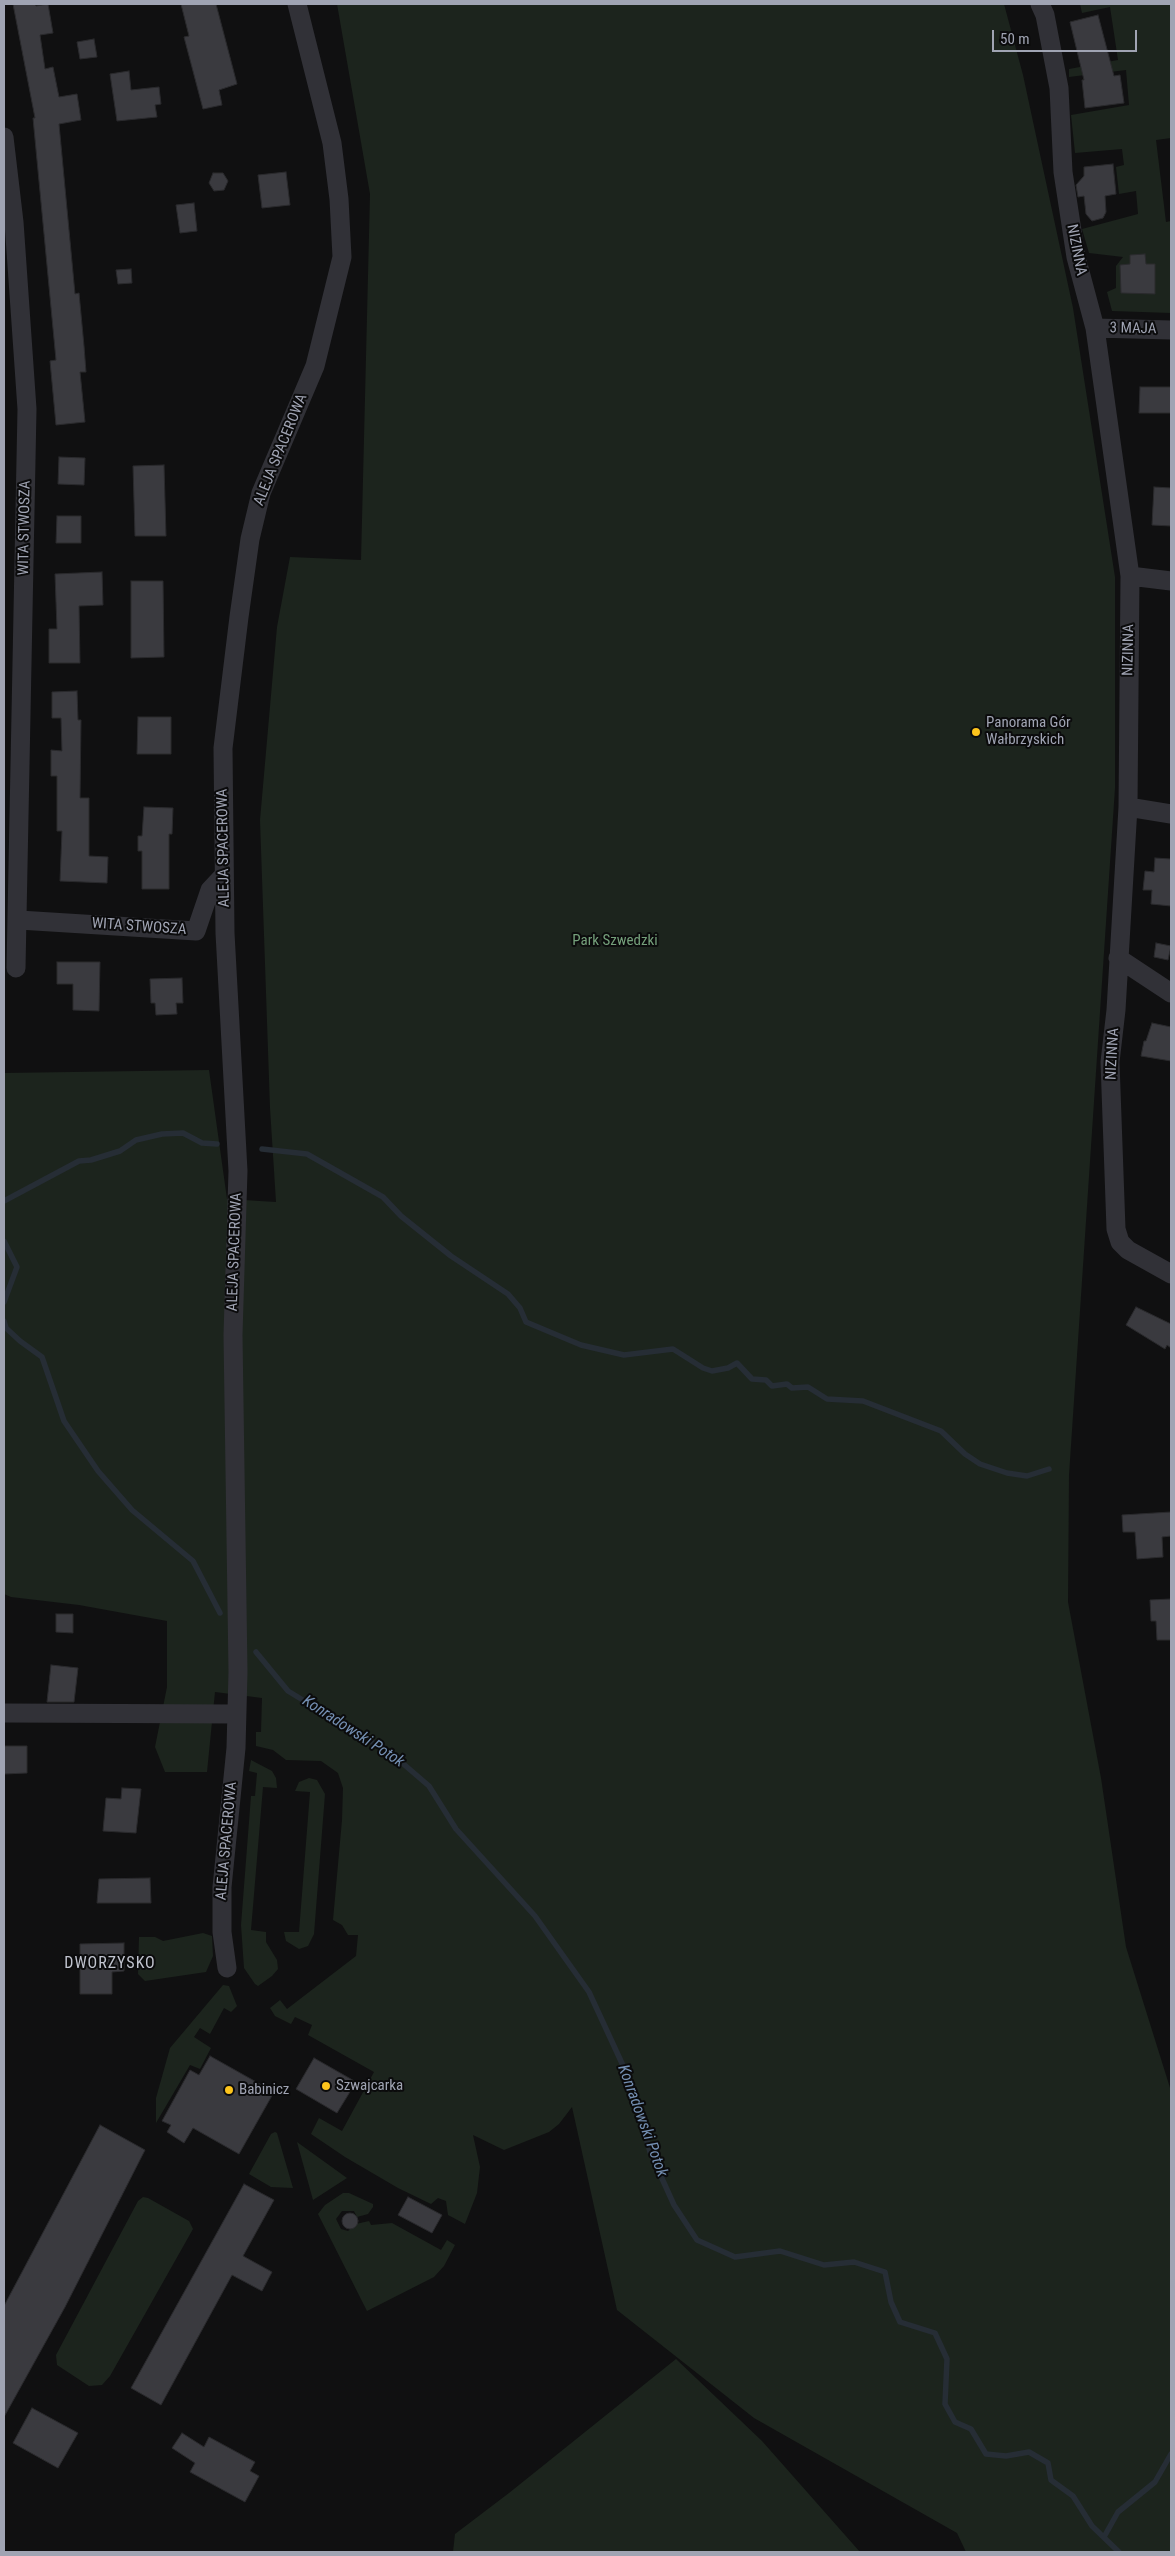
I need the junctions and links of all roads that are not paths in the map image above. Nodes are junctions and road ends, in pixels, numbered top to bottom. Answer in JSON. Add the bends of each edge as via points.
{"nodes":[{"id":1,"x":297,"y":4,"type":"edge"},
{"id":2,"x":1040,"y":4,"type":"edge"},
{"id":3,"x":4,"y":137,"type":"edge"},
{"id":4,"x":1095,"y":328,"type":"junction"},
{"id":5,"x":1171,"y":330,"type":"edge"},
{"id":6,"x":1130,"y":576,"type":"junction"},
{"id":7,"x":1171,"y":580,"type":"edge"},
{"id":8,"x":1128,"y":808,"type":"junction"},
{"id":9,"x":1171,"y":814,"type":"edge"},
{"id":10,"x":224,"y":875,"type":"junction"},
{"id":11,"x":19,"y":920,"type":"junction"},
{"id":12,"x":196,"y":931,"type":"junction"},
{"id":13,"x":225,"y":948,"type":"junction"},
{"id":14,"x":1118,"y":958,"type":"junction"},
{"id":15,"x":16,"y":968,"type":"dead end"},
{"id":16,"x":1171,"y":993,"type":"edge"},
{"id":17,"x":1171,"y":1274,"type":"edge"},
{"id":18,"x":4,"y":1713,"type":"edge"},
{"id":19,"x":236,"y":1714,"type":"junction"},
{"id":20,"x":227,"y":1968,"type":"dead end"}],
"edges":[{"from":1,"to":10,"type":"street","name":"ALEJA SPACEROWA","via":[[332,143],[340,199],[342,257],[315,366],[261,493],[250,540],[223,748]]},
{"from":2,"to":4,"type":"street","name":"NIZINNA","via":[[1059,88],[1063,172],[1076,257]]},
{"from":3,"to":11,"type":"street","name":"WITA STWOSZA","via":[[14,222],[27,408]]},
{"from":4,"to":5,"type":"street","name":"3 MAJA"},
{"from":4,"to":6,"type":"street","name":"NIZINNA"},
{"from":6,"to":7,"type":"street"},
{"from":6,"to":8,"type":"street","name":"NIZINNA"},
{"from":8,"to":9,"type":"street"},
{"from":8,"to":14,"type":"street","name":"NIZINNA"},
{"from":10,"to":12,"type":"street","name":"WITA STWOSZA","via":[[210,890]]},
{"from":10,"to":13,"type":"street","name":"ALEJA SPACEROWA"},
{"from":11,"to":12,"type":"street","name":"WITA STWOSZA"},
{"from":11,"to":15,"type":"street","name":"WITA STWOSZA"},
{"from":12,"to":13,"type":"street"},
{"from":13,"to":19,"type":"street","name":"ALEJA SPACEROWA","via":[[238,1171],[233,1335]]},
{"from":14,"to":16,"type":"street"},
{"from":14,"to":17,"type":"street","name":"NIZINNA","via":[[1110,1062],[1116,1230],[1120,1242],[1128,1250]]},
{"from":18,"to":19,"type":"street"},
{"from":19,"to":20,"type":"street","name":"ALEJA SPACEROWA","via":[[236,1748],[222,1887],[222,1932]]}]}
